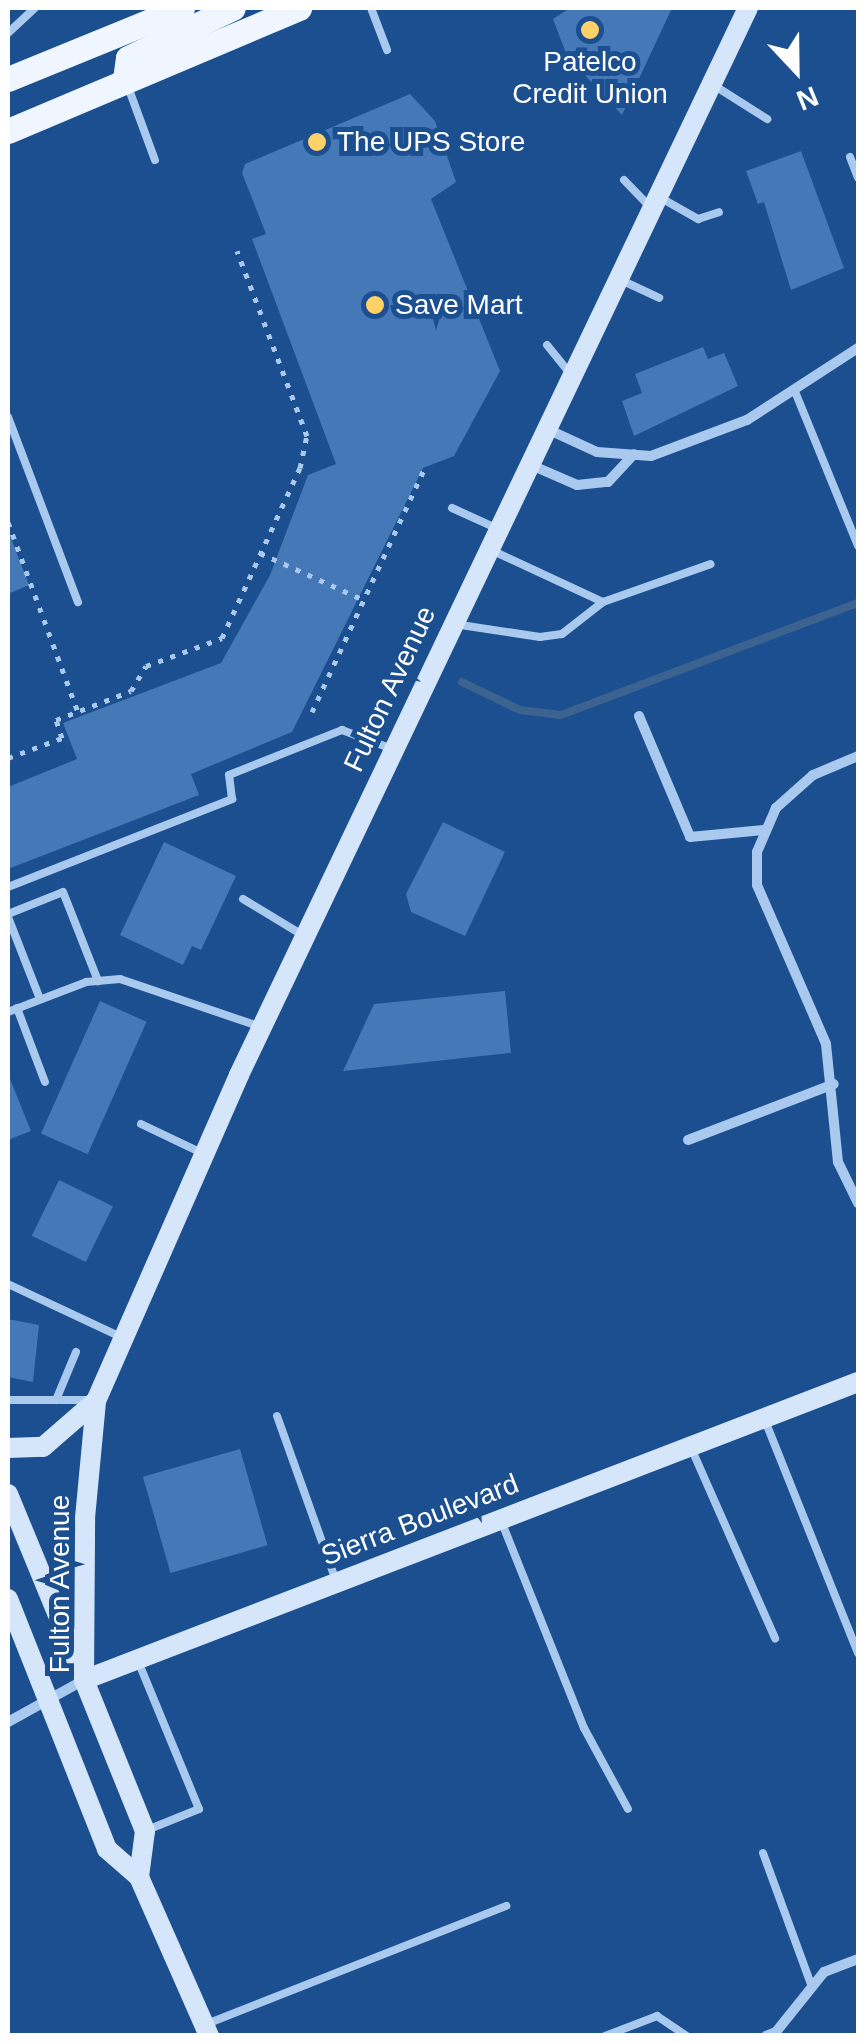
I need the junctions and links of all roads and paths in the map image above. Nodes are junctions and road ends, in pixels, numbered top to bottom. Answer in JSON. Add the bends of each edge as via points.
{"nodes":[{"id":1,"x":35,"y":8,"type":"edge"},
{"id":2,"x":182,"y":8,"type":"edge"},
{"id":3,"x":233,"y":8,"type":"edge"},
{"id":4,"x":299,"y":8,"type":"edge"},
{"id":5,"x":371,"y":8,"type":"edge"},
{"id":6,"x":748,"y":8,"type":"edge"},
{"id":7,"x":8,"y":33,"type":"edge"},
{"id":8,"x":387,"y":50,"type":"dead end"},
{"id":9,"x":8,"y":79,"type":"edge"},
{"id":10,"x":125,"y":79,"type":"junction"},
{"id":11,"x":712,"y":84,"type":"junction"},
{"id":12,"x":767,"y":120,"type":"dead end"},
{"id":13,"x":8,"y":131,"type":"edge"},
{"id":14,"x":850,"y":157,"type":"dead end"},
{"id":15,"x":155,"y":160,"type":"dead end"},
{"id":16,"x":858,"y":178,"type":"edge"},
{"id":17,"x":624,"y":180,"type":"dead end"},
{"id":18,"x":654,"y":202,"type":"junction"},
{"id":19,"x":719,"y":212,"type":"dead end"},
{"id":20,"x":236,"y":250,"type":"dead end"},
{"id":21,"x":617,"y":278,"type":"junction"},
{"id":22,"x":659,"y":298,"type":"dead end"},
{"id":23,"x":547,"y":346,"type":"dead end"},
{"id":24,"x":858,"y":348,"type":"edge"},
{"id":25,"x":570,"y":374,"type":"junction"},
{"id":26,"x":796,"y":394,"type":"junction"},
{"id":27,"x":8,"y":417,"type":"edge"},
{"id":28,"x":544,"y":428,"type":"junction"},
{"id":29,"x":634,"y":454,"type":"junction"},
{"id":30,"x":527,"y":464,"type":"junction"},
{"id":31,"x":424,"y":470,"type":"dead end"},
{"id":32,"x":452,"y":508,"type":"dead end"},
{"id":33,"x":8,"y":522,"type":"edge"},
{"id":34,"x":496,"y":528,"type":"junction"},
{"id":35,"x":858,"y":546,"type":"edge"},
{"id":36,"x":487,"y":548,"type":"junction"},
{"id":37,"x":260,"y":554,"type":"junction"},
{"id":38,"x":711,"y":564,"type":"dead end"},
{"id":39,"x":364,"y":600,"type":"junction"},
{"id":40,"x":78,"y":602,"type":"dead end"},
{"id":41,"x":603,"y":602,"type":"junction"},
{"id":42,"x":452,"y":624,"type":"junction"},
{"id":43,"x":78,"y":712,"type":"junction"},
{"id":44,"x":312,"y":712,"type":"dead end"},
{"id":45,"x":639,"y":716,"type":"dead end"},
{"id":46,"x":392,"y":750,"type":"junction"},
{"id":47,"x":858,"y":756,"type":"edge"},
{"id":48,"x":8,"y":758,"type":"edge"},
{"id":49,"x":764,"y":830,"type":"junction"},
{"id":50,"x":8,"y":887,"type":"edge"},
{"id":51,"x":243,"y":899,"type":"dead end"},
{"id":52,"x":8,"y":915,"type":"edge"},
{"id":53,"x":304,"y":936,"type":"junction"},
{"id":54,"x":98,"y":981,"type":"junction"},
{"id":55,"x":40,"y":999,"type":"junction"},
{"id":56,"x":12,"y":1010,"type":"edge"},
{"id":57,"x":262,"y":1028,"type":"junction"},
{"id":58,"x":45,"y":1082,"type":"dead end"},
{"id":59,"x":834,"y":1084,"type":"junction"},
{"id":60,"x":140,"y":1124,"type":"dead end"},
{"id":61,"x":688,"y":1140,"type":"dead end"},
{"id":62,"x":205,"y":1154,"type":"junction"},
{"id":63,"x":854,"y":1186,"type":"edge"},
{"id":64,"x":858,"y":1203,"type":"edge"},
{"id":65,"x":8,"y":1284,"type":"edge"},
{"id":66,"x":124,"y":1339,"type":"junction"},
{"id":67,"x":76,"y":1352,"type":"dead end"},
{"id":68,"x":858,"y":1382,"type":"edge"},
{"id":69,"x":8,"y":1400,"type":"edge"},
{"id":70,"x":56,"y":1400,"type":"junction"},
{"id":71,"x":96,"y":1401,"type":"junction"},
{"id":72,"x":278,"y":1416,"type":"dead end"},
{"id":73,"x":764,"y":1418,"type":"junction"},
{"id":74,"x":691,"y":1446,"type":"junction"},
{"id":75,"x":8,"y":1448,"type":"edge"},
{"id":76,"x":8,"y":1494,"type":"edge"},
{"id":77,"x":500,"y":1518,"type":"junction"},
{"id":78,"x":336,"y":1582,"type":"junction"},
{"id":79,"x":8,"y":1599,"type":"edge"},
{"id":80,"x":775,"y":1638,"type":"dead end"},
{"id":81,"x":858,"y":1653,"type":"edge"},
{"id":82,"x":136,"y":1657,"type":"junction"},
{"id":83,"x":84,"y":1680,"type":"junction"},
{"id":84,"x":46,"y":1696,"type":"junction"},
{"id":85,"x":8,"y":1722,"type":"edge"},
{"id":86,"x":628,"y":1809,"type":"dead end"},
{"id":87,"x":146,"y":1831,"type":"junction"},
{"id":88,"x":763,"y":1854,"type":"dead end"},
{"id":89,"x":139,"y":1877,"type":"junction"},
{"id":90,"x":506,"y":1906,"type":"dead end"},
{"id":91,"x":858,"y":1959,"type":"edge"},
{"id":92,"x":812,"y":1987,"type":"junction"},
{"id":93,"x":207,"y":2030,"type":"edge"},
{"id":94,"x":605,"y":2036,"type":"edge"},
{"id":95,"x":687,"y":2036,"type":"edge"},
{"id":96,"x":766,"y":2036,"type":"edge"}],
"edges":[{"from":1,"to":7,"type":"lane"},
{"from":2,"to":9,"type":"main road"},
{"from":3,"to":10,"type":"main road","via":[[128,58]]},
{"from":4,"to":10,"type":"main road"},
{"from":5,"to":8,"type":"lane"},
{"from":6,"to":11,"type":"street","name":"Fulton Avenue"},
{"from":10,"to":13,"type":"main road"},
{"from":10,"to":15,"type":"lane"},
{"from":11,"to":12,"type":"lane"},
{"from":11,"to":18,"type":"street","name":"Fulton Avenue"},
{"from":14,"to":16,"type":"lane"},
{"from":17,"to":18,"type":"lane"},
{"from":18,"to":19,"type":"lane","via":[[698,220]]},
{"from":18,"to":21,"type":"street","name":"Fulton Avenue"},
{"from":20,"to":37,"type":"path","via":[[307,436]]},
{"from":21,"to":22,"type":"lane"},
{"from":21,"to":25,"type":"street","name":"Fulton Avenue"},
{"from":23,"to":25,"type":"lane"},
{"from":24,"to":26,"type":"street"},
{"from":25,"to":28,"type":"street","name":"Fulton Avenue"},
{"from":26,"to":29,"type":"street","via":[[697,440],[651,456]]},
{"from":26,"to":35,"type":"lane"},
{"from":27,"to":40,"type":"lane"},
{"from":28,"to":29,"type":"street","via":[[597,452]]},
{"from":28,"to":30,"type":"street","name":"Fulton Avenue"},
{"from":29,"to":30,"type":"street","via":[[608,482],[578,484]]},
{"from":30,"to":34,"type":"street","name":"Fulton Avenue"},
{"from":31,"to":39,"type":"path"},
{"from":32,"to":34,"type":"lane"},
{"from":33,"to":43,"type":"path"},
{"from":34,"to":36,"type":"street","name":"Fulton Avenue"},
{"from":36,"to":41,"type":"lane"},
{"from":36,"to":42,"type":"street","name":"Fulton Avenue"},
{"from":37,"to":39,"type":"path"},
{"from":37,"to":43,"type":"path","via":[[222,638],[146,666],[131,692]]},
{"from":38,"to":41,"type":"lane"},
{"from":39,"to":44,"type":"path"},
{"from":41,"to":42,"type":"lane","via":[[551,636]]},
{"from":42,"to":46,"type":"street","name":"Fulton Avenue"},
{"from":43,"to":48,"type":"path","via":[[56,720],[62,738]]},
{"from":45,"to":49,"type":"street","via":[[690,837]]},
{"from":46,"to":50,"type":"lane","via":[[342,730],[230,775],[232,799]]},
{"from":46,"to":53,"type":"street","name":"Fulton Avenue"},
{"from":47,"to":49,"type":"street","via":[[791,791]]},
{"from":49,"to":59,"type":"street","via":[[757,852],[761,906],[813,1010]]},
{"from":51,"to":53,"type":"lane"},
{"from":52,"to":54,"type":"lane","via":[[62,892]]},
{"from":52,"to":55,"type":"lane"},
{"from":53,"to":57,"type":"street","name":"Fulton Avenue"},
{"from":54,"to":55,"type":"lane"},
{"from":54,"to":57,"type":"lane","via":[[120,979]]},
{"from":55,"to":56,"type":"lane"},
{"from":56,"to":58,"type":"lane"},
{"from":57,"to":62,"type":"street","name":"Fulton Avenue"},
{"from":59,"to":61,"type":"street"},
{"from":59,"to":63,"type":"street","via":[[835,1143]]},
{"from":60,"to":62,"type":"lane"},
{"from":62,"to":66,"type":"street","name":"Fulton Avenue"},
{"from":63,"to":64,"type":"street"},
{"from":65,"to":66,"type":"lane"},
{"from":66,"to":71,"type":"street","name":"Fulton Avenue"},
{"from":67,"to":70,"type":"lane"},
{"from":68,"to":73,"type":"street","name":"Sierra Boulevard"},
{"from":69,"to":70,"type":"lane"},
{"from":70,"to":71,"type":"lane"},
{"from":71,"to":75,"type":"street","name":"Fulton Avenue","via":[[43,1447]]},
{"from":71,"to":83,"type":"street","name":"Fulton Avenue","via":[[85,1518]]},
{"from":72,"to":78,"type":"lane"},
{"from":73,"to":74,"type":"street","name":"Sierra Boulevard"},
{"from":73,"to":81,"type":"lane"},
{"from":74,"to":77,"type":"street","name":"Sierra Boulevard"},
{"from":74,"to":80,"type":"lane"},
{"from":76,"to":83,"type":"street"},
{"from":77,"to":78,"type":"street","name":"Sierra Boulevard"},
{"from":77,"to":86,"type":"lane","via":[[584,1728]]},
{"from":78,"to":82,"type":"street","name":"Sierra Boulevard"},
{"from":79,"to":84,"type":"street","name":"Fulton Avenue"},
{"from":82,"to":83,"type":"street","name":"Sierra Boulevard"},
{"from":82,"to":87,"type":"lane","via":[[199,1809]]},
{"from":83,"to":84,"type":"street","name":"Sierra Boulevard"},
{"from":83,"to":87,"type":"street","name":"Fulton Avenue"},
{"from":84,"to":85,"type":"street","name":"Sierra Boulevard"},
{"from":84,"to":89,"type":"street","name":"Fulton Avenue","via":[[108,1850]]},
{"from":87,"to":89,"type":"street"},
{"from":88,"to":92,"type":"lane"},
{"from":89,"to":93,"type":"street","name":"Fulton Avenue"},
{"from":90,"to":93,"type":"lane"},
{"from":91,"to":92,"type":"street","via":[[824,1972]]},
{"from":92,"to":96,"type":"street"},
{"from":94,"to":95,"type":"lane","via":[[657,2016]]}]}
